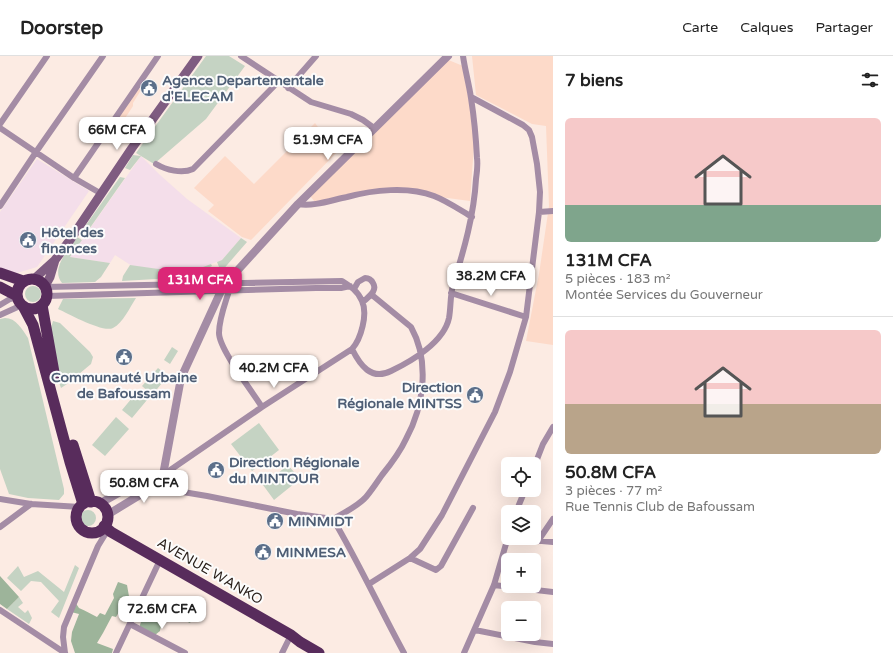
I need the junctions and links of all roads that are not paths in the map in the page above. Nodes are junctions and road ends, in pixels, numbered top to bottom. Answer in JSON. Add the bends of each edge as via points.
{"nodes":[{"id":1,"x":47,"y":56,"type":"edge"},
{"id":2,"x":103,"y":56,"type":"edge"},
{"id":3,"x":158,"y":56,"type":"edge"},
{"id":4,"x":198,"y":56,"type":"edge"},
{"id":5,"x":241,"y":56,"type":"edge"},
{"id":6,"x":316,"y":56,"type":"edge"},
{"id":7,"x":448,"y":56,"type":"edge"},
{"id":8,"x":463,"y":56,"type":"edge"},
{"id":9,"x":279,"y":81,"type":"junction"},
{"id":10,"x":288,"y":88,"type":"junction"},
{"id":11,"x":471,"y":97,"type":"junction"},
{"id":12,"x":0,"y":124,"type":"edge"},
{"id":13,"x":0,"y":128,"type":"edge"},
{"id":14,"x":374,"y":128,"type":"junction"},
{"id":15,"x":36,"y":152,"type":"junction"},
{"id":16,"x":156,"y":164,"type":"dead end"},
{"id":17,"x":74,"y":178,"type":"junction"},
{"id":18,"x":100,"y":193,"type":"junction"},
{"id":19,"x":298,"y":204,"type":"junction"},
{"id":20,"x":0,"y":206,"type":"edge"},
{"id":21,"x":553,"y":211,"type":"edge"},
{"id":22,"x":539,"y":212,"type":"junction"},
{"id":23,"x":472,"y":217,"type":"junction"},
{"id":24,"x":54,"y":260,"type":"junction"},
{"id":25,"x":0,"y":273,"type":"edge"},
{"id":26,"x":29,"y":280,"type":"junction"},
{"id":27,"x":0,"y":287,"type":"edge"},
{"id":28,"x":226,"y":288,"type":"junction"},
{"id":29,"x":352,"y":288,"type":"junction"},
{"id":30,"x":45,"y":293,"type":"junction"},
{"id":31,"x":450,"y":294,"type":"junction"},
{"id":32,"x":372,"y":295,"type":"junction"},
{"id":33,"x":20,"y":301,"type":"junction"},
{"id":34,"x":363,"y":302,"type":"junction"},
{"id":35,"x":0,"y":305,"type":"edge"},
{"id":36,"x":0,"y":316,"type":"edge"},
{"id":37,"x":526,"y":318,"type":"junction"},
{"id":38,"x":352,"y":349,"type":"junction"},
{"id":39,"x":421,"y":355,"type":"junction"},
{"id":40,"x":262,"y":407,"type":"junction"},
{"id":41,"x":553,"y":427,"type":"edge"},
{"id":42,"x":538,"y":457,"type":"edge"},
{"id":43,"x":164,"y":475,"type":"junction"},
{"id":44,"x":153,"y":487,"type":"junction"},
{"id":45,"x":0,"y":498,"type":"edge"},
{"id":46,"x":31,"y":504,"type":"junction"},
{"id":47,"x":88,"y":504,"type":"junction"},
{"id":48,"x":473,"y":508,"type":"dead end"},
{"id":49,"x":333,"y":519,"type":"junction"},
{"id":50,"x":553,"y":519,"type":"edge"},
{"id":51,"x":104,"y":526,"type":"junction"},
{"id":52,"x":0,"y":527,"type":"edge"},
{"id":53,"x":541,"y":537,"type":"edge"},
{"id":54,"x":541,"y":541,"type":"edge"},
{"id":55,"x":553,"y":542,"type":"edge"},
{"id":56,"x":506,"y":545,"type":"edge"},
{"id":57,"x":410,"y":558,"type":"junction"},
{"id":58,"x":158,"y":562,"type":"junction"},
{"id":59,"x":369,"y":584,"type":"junction"},
{"id":60,"x":494,"y":585,"type":"junction"},
{"id":61,"x":553,"y":592,"type":"edge"},
{"id":62,"x":0,"y":610,"type":"edge"},
{"id":63,"x":130,"y":624,"type":"junction"},
{"id":64,"x":475,"y":630,"type":"junction"},
{"id":65,"x":294,"y":639,"type":"junction"},
{"id":66,"x":553,"y":644,"type":"edge"},
{"id":67,"x":65,"y":653,"type":"edge"},
{"id":68,"x":116,"y":653,"type":"edge"},
{"id":69,"x":185,"y":653,"type":"edge"},
{"id":70,"x":282,"y":653,"type":"edge"},
{"id":71,"x":319,"y":653,"type":"edge"},
{"id":72,"x":404,"y":653,"type":"edge"},
{"id":73,"x":464,"y":653,"type":"edge"}],
"edges":[{"from":1,"to":12,"type":"street"},
{"from":2,"to":15,"type":"street"},
{"from":3,"to":17,"type":"street"},
{"from":4,"to":18,"type":"main road"},
{"from":5,"to":9,"type":"street"},
{"from":6,"to":10,"type":"street"},
{"from":7,"to":14,"type":"street"},
{"from":8,"to":11,"type":"street"},
{"from":9,"to":10,"type":"street"},
{"from":9,"to":16,"type":"street","via":[[193,169],[182,171],[162,168]]},
{"from":10,"to":14,"type":"street","via":[[311,102],[351,114]]},
{"from":11,"to":22,"type":"street","via":[[529,130],[537,164]]},
{"from":11,"to":23,"type":"street","via":[[478,159]]},
{"from":13,"to":15,"type":"street"},
{"from":14,"to":19,"type":"street"},
{"from":15,"to":17,"type":"street"},
{"from":15,"to":20,"type":"street"},
{"from":17,"to":18,"type":"street"},
{"from":18,"to":24,"type":"main road"},
{"from":19,"to":23,"type":"street","via":[[314,204],[370,192],[414,190],[436,196]]},
{"from":19,"to":28,"type":"street"},
{"from":21,"to":22,"type":"street"},
{"from":22,"to":37,"type":"street"},
{"from":23,"to":31,"type":"street"},
{"from":24,"to":26,"type":"main road"},
{"from":24,"to":30,"type":"main road"},
{"from":25,"to":26,"type":"highway"},
{"from":26,"to":30,"type":"highway","via":[[38,280]]},
{"from":26,"to":33,"type":"highway","via":[[19,286]]},
{"from":27,"to":33,"type":"highway"},
{"from":28,"to":29,"type":"street","via":[[342,280]]},
{"from":28,"to":30,"type":"street"},
{"from":28,"to":30,"type":"street"},
{"from":28,"to":40,"type":"street","via":[[219,333],[221,343]]},
{"from":28,"to":43,"type":"street","via":[[181,378]]},
{"from":29,"to":32,"type":"street","via":[[362,279],[370,279],[374,285]]},
{"from":29,"to":34,"type":"street"},
{"from":30,"to":33,"type":"highway","via":[[39,307],[31,309]]},
{"from":30,"to":47,"type":"highway","via":[[53,370]]},
{"from":31,"to":37,"type":"street"},
{"from":31,"to":39,"type":"street","via":[[446,327]]},
{"from":32,"to":34,"type":"street"},
{"from":32,"to":39,"type":"street","via":[[411,328]]},
{"from":33,"to":35,"type":"street","via":[[10,299]]},
{"from":33,"to":36,"type":"street"},
{"from":33,"to":47,"type":"highway","via":[[33,325],[70,462]]},
{"from":34,"to":38,"type":"street","via":[[364,314],[360,335]]},
{"from":37,"to":57,"type":"street","via":[[495,412],[442,515],[420,549]]},
{"from":38,"to":39,"type":"street","via":[[361,365],[376,374],[387,373]]},
{"from":38,"to":40,"type":"street"},
{"from":39,"to":49,"type":"street","via":[[422,393],[407,439],[365,498]]},
{"from":40,"to":43,"type":"street"},
{"from":41,"to":42,"type":"street"},
{"from":43,"to":44,"type":"street"},
{"from":43,"to":47,"type":"street","via":[[153,475]]},
{"from":44,"to":49,"type":"street"},
{"from":44,"to":51,"type":"street"},
{"from":45,"to":46,"type":"street"},
{"from":46,"to":47,"type":"street"},
{"from":46,"to":52,"type":"street"},
{"from":47,"to":51,"type":"highway","via":[[105,509]]},
{"from":47,"to":51,"type":"highway","via":[[76,516],[78,526],[90,533]]},
{"from":48,"to":57,"type":"street","via":[[441,566],[436,570]]},
{"from":49,"to":59,"type":"street"},
{"from":50,"to":53,"type":"street"},
{"from":51,"to":58,"type":"highway","name":"AVENUE WANKO"},
{"from":51,"to":67,"type":"street","via":[[64,627]]},
{"from":54,"to":55,"type":"street"},
{"from":56,"to":60,"type":"street"},
{"from":57,"to":59,"type":"street"},
{"from":58,"to":63,"type":"street"},
{"from":58,"to":65,"type":"highway","name":"AVENUE WANKO"},
{"from":59,"to":72,"type":"street"},
{"from":60,"to":61,"type":"street"},
{"from":60,"to":64,"type":"street"},
{"from":62,"to":67,"type":"street"},
{"from":63,"to":68,"type":"street"},
{"from":63,"to":69,"type":"street"},
{"from":64,"to":66,"type":"street"},
{"from":64,"to":73,"type":"street"},
{"from":65,"to":70,"type":"street"},
{"from":65,"to":71,"type":"highway","name":"AVENUE WANKO"}]}
